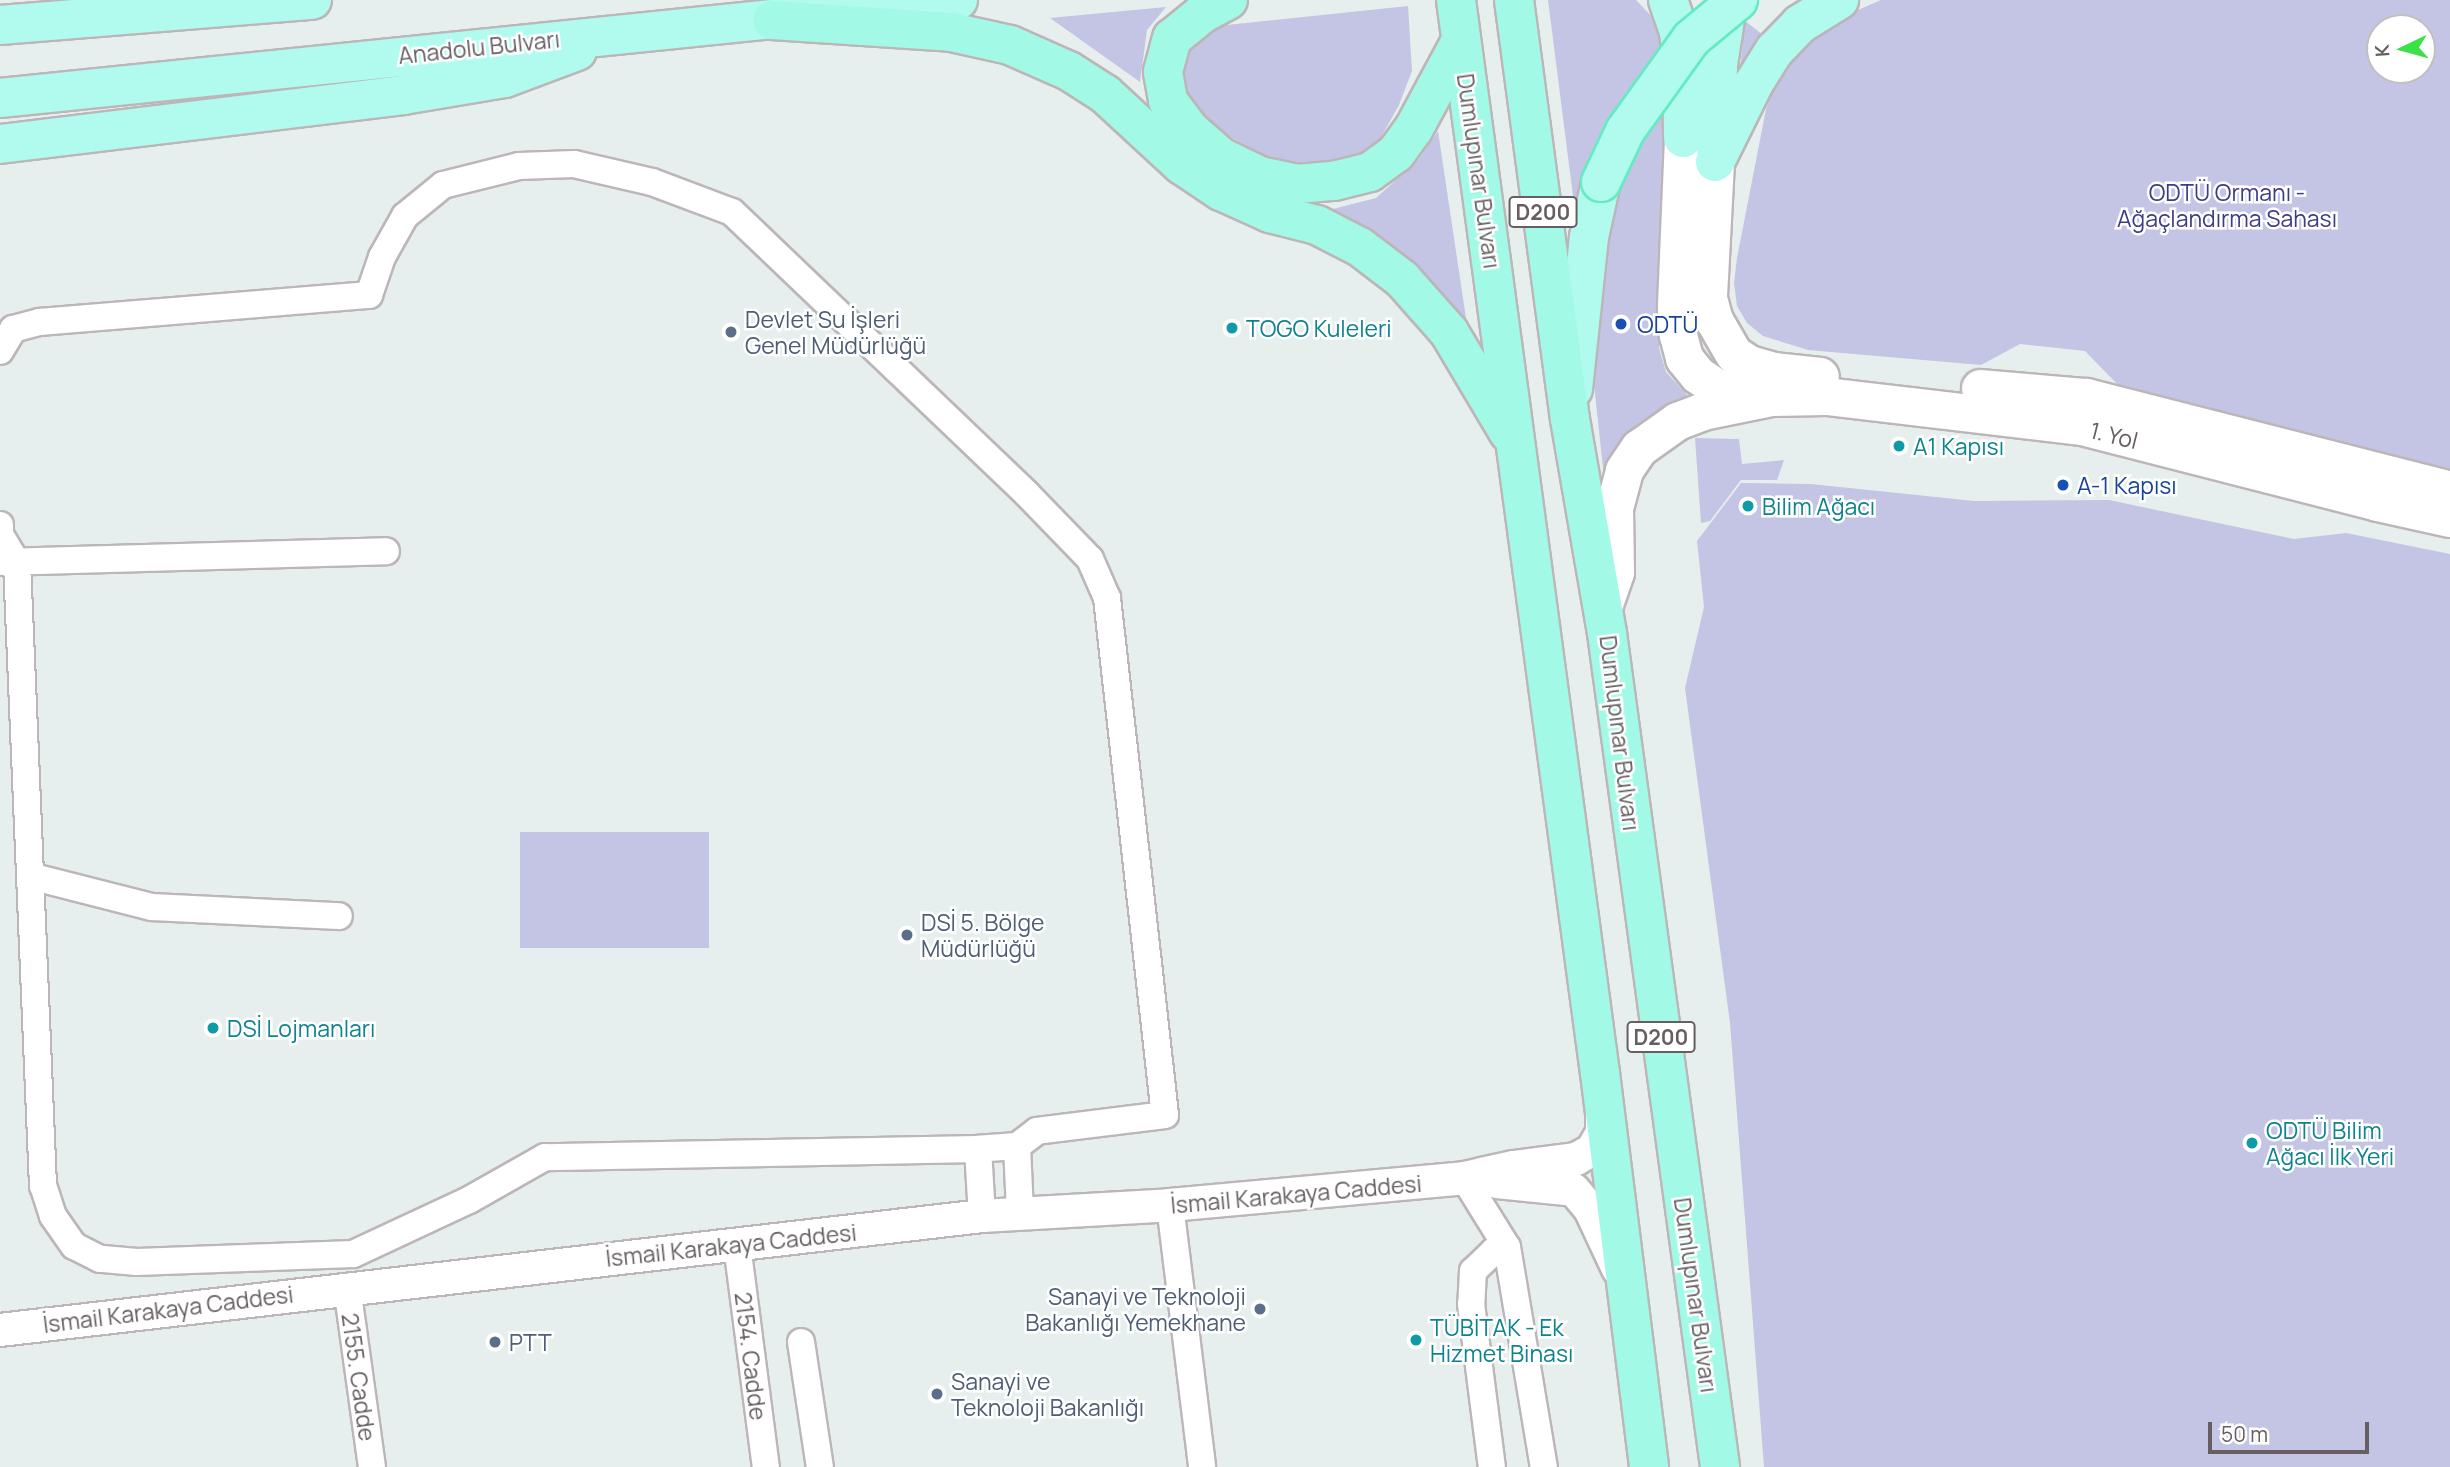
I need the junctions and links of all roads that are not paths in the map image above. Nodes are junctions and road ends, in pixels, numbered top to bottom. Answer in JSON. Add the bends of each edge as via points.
{"nodes":[{"id":1,"x":312,"y":0,"type":"edge"},
{"id":2,"x":958,"y":0,"type":"edge"},
{"id":3,"x":1228,"y":0,"type":"edge"},
{"id":4,"x":1668,"y":0,"type":"edge"},
{"id":5,"x":1728,"y":0,"type":"edge"},
{"id":6,"x":1738,"y":0,"type":"edge"},
{"id":7,"x":1839,"y":0,"type":"edge"},
{"id":8,"x":1515,"y":2,"type":"edge"},
{"id":9,"x":1458,"y":17,"type":"edge"},
{"id":10,"x":772,"y":20,"type":"junction"},
{"id":11,"x":0,"y":25,"type":"edge"},
{"id":12,"x":626,"y":33,"type":"junction"},
{"id":13,"x":0,"y":98,"type":"edge"},
{"id":14,"x":1683,"y":138,"type":"joint"},
{"id":15,"x":0,"y":145,"type":"edge"},
{"id":16,"x":1715,"y":162,"type":"junction"},
{"id":17,"x":0,"y":351,"type":"edge"},
{"id":18,"x":1777,"y":380,"type":"junction"},
{"id":19,"x":2000,"y":402,"type":"junction"},
{"id":20,"x":1570,"y":419,"type":"junction"},
{"id":21,"x":1517,"y":447,"type":"junction"},
{"id":22,"x":2450,"y":491,"type":"edge"},
{"id":23,"x":2450,"y":518,"type":"edge"},
{"id":24,"x":0,"y":525,"type":"edge"},
{"id":25,"x":386,"y":551,"type":"dead end"},
{"id":26,"x":8,"y":563,"type":"edge"},
{"id":27,"x":1603,"y":607,"type":"junction"},
{"id":28,"x":30,"y":876,"type":"junction"},
{"id":29,"x":340,"y":916,"type":"dead end"},
{"id":30,"x":1600,"y":1073,"type":"junction"},
{"id":31,"x":1017,"y":1146,"type":"junction"},
{"id":32,"x":978,"y":1149,"type":"junction"},
{"id":33,"x":1464,"y":1178,"type":"junction"},
{"id":34,"x":1170,"y":1205,"type":"junction"},
{"id":35,"x":1020,"y":1213,"type":"junction"},
{"id":36,"x":982,"y":1216,"type":"junction"},
{"id":37,"x":737,"y":1245,"type":"junction"},
{"id":38,"x":1507,"y":1247,"type":"junction"},
{"id":39,"x":1625,"y":1285,"type":"junction"},
{"id":40,"x":347,"y":1287,"type":"junction"},
{"id":41,"x":8,"y":1324,"type":"edge"},
{"id":42,"x":801,"y":1342,"type":"dead end"},
{"id":43,"x":0,"y":1356,"type":"edge"},
{"id":44,"x":1643,"y":1466,"type":"edge"},
{"id":45,"x":372,"y":1467,"type":"edge"},
{"id":46,"x":766,"y":1467,"type":"edge"},
{"id":47,"x":820,"y":1467,"type":"edge"},
{"id":48,"x":1202,"y":1467,"type":"edge"},
{"id":49,"x":1492,"y":1467,"type":"edge"},
{"id":50,"x":1544,"y":1467,"type":"edge"},
{"id":51,"x":1720,"y":1467,"type":"edge"}],
"edges":[{"from":1,"to":11,"type":"main road"},
{"from":2,"to":10,"type":"main road","name":"Anadolu Bulvarı"},
{"from":3,"to":9,"type":"highway","via":[[1172,38],[1163,72],[1168,101],[1190,130],[1221,157],[1260,176],[1297,184],[1370,172],[1396,153],[1413,130]]},
{"from":4,"to":14,"type":"main road","via":[[1679,32]]},
{"from":5,"to":16,"type":"main road","via":[[1718,65]]},
{"from":6,"to":20,"type":"main road","bridge":true,"via":[[1691,39],[1625,131],[1601,182],[1588,237]]},
{"from":7,"to":16,"type":"main road","via":[[1800,24],[1775,50]]},
{"from":8,"to":20,"type":"highway","name":"Dumlupınar Bulvarı","number":"D200"},
{"from":9,"to":21,"type":"highway","name":"Dumlupınar Bulvarı","number":"D200"},
{"from":10,"to":12,"type":"main road","name":"Anadolu Bulvarı"},
{"from":10,"to":21,"type":"highway","via":[[951,32],[1010,45],[1069,71],[1105,94],[1182,165],[1221,191],[1270,213],[1317,225],[1360,247],[1402,279],[1448,332]]},
{"from":12,"to":13,"type":"main road","name":"Anadolu Bulvarı"},
{"from":12,"to":15,"type":"main road","via":[[505,78]]},
{"from":14,"to":18,"type":"main road","via":[[1676,308],[1684,358],[1716,387]]},
{"from":16,"to":18,"type":"main road","via":[[1708,298],[1714,320],[1734,354]]},
{"from":17,"to":31,"type":"street","via":[[13,329],[40,322],[369,295],[382,257],[405,216],[443,185],[519,166],[574,164],[652,182],[732,212],[1090,559],[1107,598],[1165,1115],[1037,1131]]},
{"from":18,"to":19,"type":"main road","name":"1. Yol","via":[[1826,396]]},
{"from":18,"to":19,"type":"main road","via":[[1939,384]]},
{"from":18,"to":27,"type":"main road","via":[[1676,421],[1639,448],[1624,470],[1614,508],[1615,572]]},
{"from":19,"to":22,"type":"main road","name":"1. Yol","via":[[2086,397]]},
{"from":19,"to":23,"type":"main road","name":"1. Yol"},
{"from":20,"to":27,"type":"highway","name":"Dumlupınar Bulvarı","number":"D200"},
{"from":21,"to":30,"type":"highway","name":"Dumlupınar Bulvarı","number":"D200"},
{"from":24,"to":26,"type":"street"},
{"from":25,"to":26,"type":"street"},
{"from":26,"to":28,"type":"street"},
{"from":27,"to":51,"type":"highway","name":"Dumlupınar Bulvarı","number":"D200"},
{"from":28,"to":29,"type":"street","via":[[152,906]]},
{"from":28,"to":32,"type":"street","via":[[43,1186],[53,1216],[74,1245],[100,1259],[137,1262],[353,1254],[469,1200],[545,1157]]},
{"from":30,"to":33,"type":"street","name":"İsmail Karakaya Caddesi","via":[[1602,1133],[1592,1150],[1576,1159]]},
{"from":30,"to":39,"type":"highway","name":"Dumlupınar Bulvarı","number":"D200"},
{"from":31,"to":32,"type":"street"},
{"from":31,"to":35,"type":"street"},
{"from":32,"to":36,"type":"street"},
{"from":33,"to":34,"type":"street","name":"İsmail Karakaya Caddesi"},
{"from":33,"to":38,"type":"street"},
{"from":33,"to":39,"type":"street","name":"İsmail Karakaya Caddesi","via":[[1574,1190],[1590,1209]]},
{"from":34,"to":35,"type":"street","name":"İsmail Karakaya Caddesi"},
{"from":34,"to":48,"type":"street"},
{"from":35,"to":36,"type":"street","name":"İsmail Karakaya Caddesi"},
{"from":36,"to":37,"type":"street","name":"İsmail Karakaya Caddesi"},
{"from":37,"to":40,"type":"street","name":"İsmail Karakaya Caddesi"},
{"from":37,"to":46,"type":"street","name":"2154. Cadde"},
{"from":38,"to":49,"type":"street","via":[[1494,1251],[1473,1271],[1471,1304]]},
{"from":38,"to":50,"type":"street"},
{"from":39,"to":44,"type":"highway","name":"Dumlupınar Bulvarı","number":"D200"},
{"from":40,"to":41,"type":"street","name":"İsmail Karakaya Caddesi"},
{"from":40,"to":45,"type":"street","name":"2155. Cadde"},
{"from":41,"to":43,"type":"street"},
{"from":42,"to":47,"type":"street"}]}
